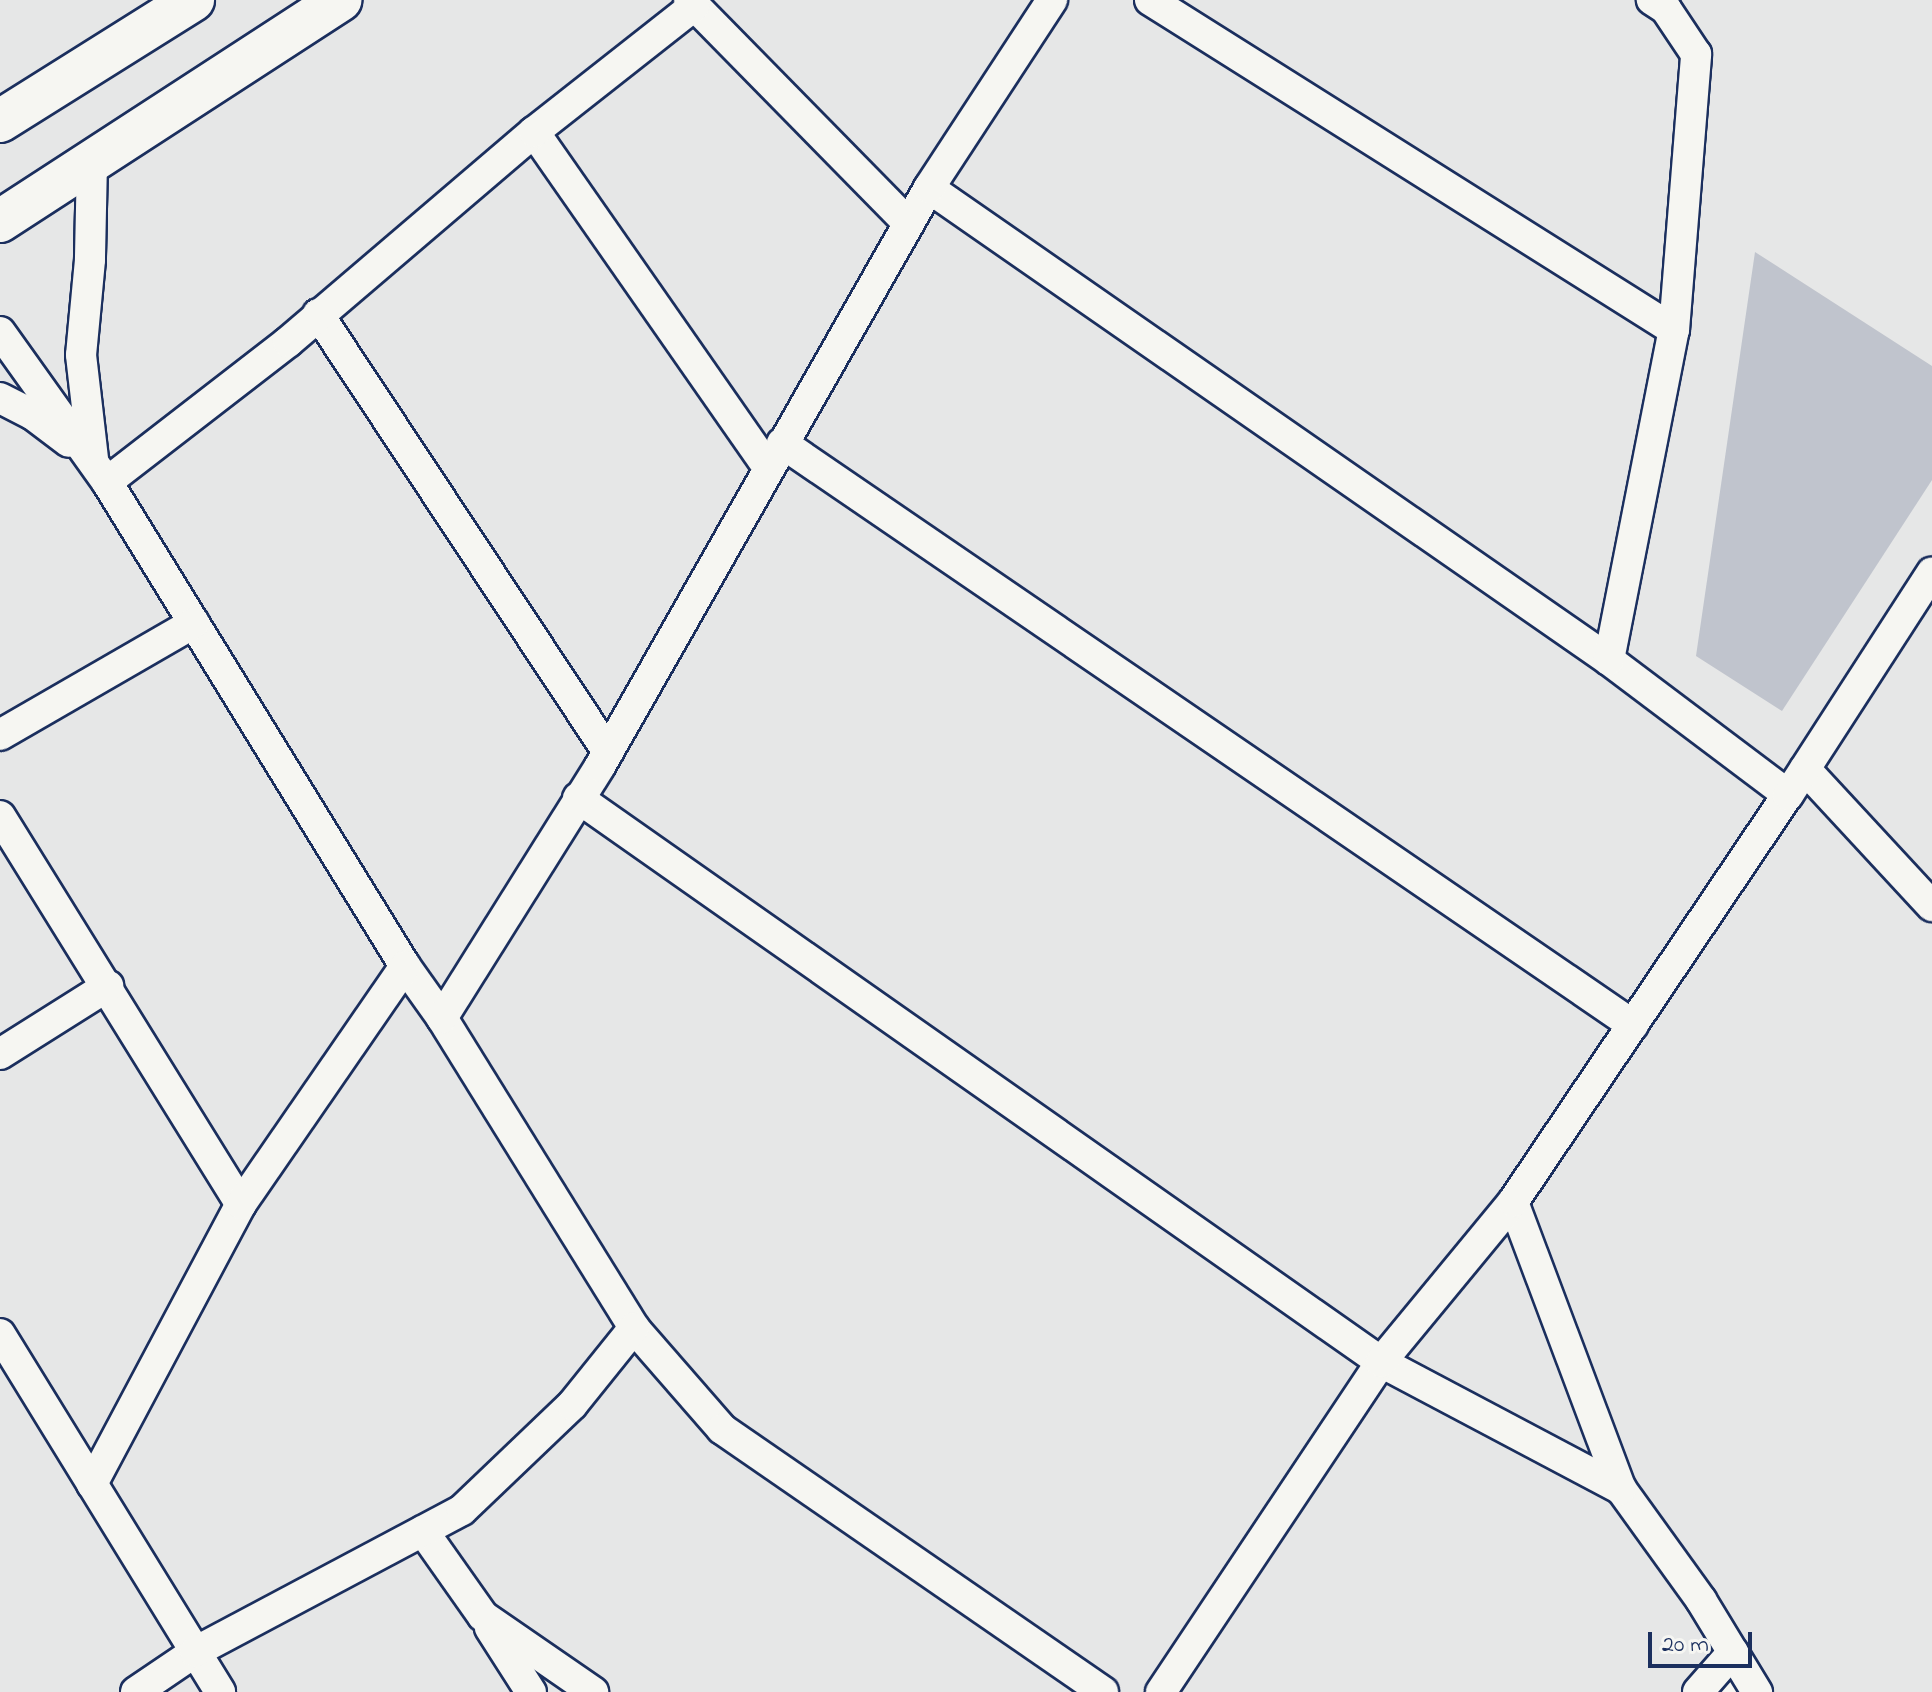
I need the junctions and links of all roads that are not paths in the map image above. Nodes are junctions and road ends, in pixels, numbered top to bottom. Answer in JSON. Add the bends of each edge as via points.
{"nodes":[{"id":1,"x":193,"y":0,"type":"edge"},
{"id":2,"x":340,"y":0,"type":"edge"},
{"id":3,"x":1052,"y":0,"type":"edge"},
{"id":4,"x":1150,"y":0,"type":"edge"},
{"id":5,"x":1660,"y":2,"type":"edge"},
{"id":6,"x":692,"y":3,"type":"edge"},
{"id":7,"x":6,"y":112,"type":"edge"},
{"id":8,"x":534,"y":132,"type":"junction"},
{"id":9,"x":92,"y":161,"type":"junction"},
{"id":10,"x":929,"y":188,"type":"junction"},
{"id":11,"x":0,"y":221,"type":"edge"},
{"id":12,"x":908,"y":223,"type":"junction"},
{"id":13,"x":318,"y":314,"type":"junction"},
{"id":14,"x":1674,"y":330,"type":"junction"},
{"id":15,"x":0,"y":332,"type":"edge"},
{"id":16,"x":0,"y":398,"type":"edge"},
{"id":17,"x":775,"y":455,"type":"junction"},
{"id":18,"x":100,"y":471,"type":"junction"},
{"id":19,"x":1932,"y":572,"type":"edge"},
{"id":20,"x":194,"y":623,"type":"junction"},
{"id":21,"x":1609,"y":660,"type":"junction"},
{"id":22,"x":0,"y":735,"type":"edge"},
{"id":23,"x":608,"y":752,"type":"junction"},
{"id":24,"x":1805,"y":769,"type":"junction"},
{"id":25,"x":1788,"y":795,"type":"junction"},
{"id":26,"x":578,"y":798,"type":"junction"},
{"id":27,"x":0,"y":816,"type":"edge"},
{"id":28,"x":1932,"y":906,"type":"edge"},
{"id":29,"x":405,"y":966,"type":"junction"},
{"id":30,"x":108,"y":986,"type":"junction"},
{"id":31,"x":442,"y":1018,"type":"junction"},
{"id":32,"x":1633,"y":1025,"type":"junction"},
{"id":33,"x":0,"y":1054,"type":"edge"},
{"id":34,"x":1513,"y":1202,"type":"junction"},
{"id":35,"x":241,"y":1204,"type":"junction"},
{"id":36,"x":634,"y":1328,"type":"junction"},
{"id":37,"x":0,"y":1334,"type":"edge"},
{"id":38,"x":1381,"y":1362,"type":"junction"},
{"id":39,"x":92,"y":1484,"type":"junction"},
{"id":40,"x":1621,"y":1489,"type":"junction"},
{"id":41,"x":423,"y":1531,"type":"junction"},
{"id":42,"x":483,"y":1616,"type":"junction"},
{"id":43,"x":195,"y":1652,"type":"junction"},
{"id":44,"x":1733,"y":1652,"type":"junction"},
{"id":45,"x":136,"y":1692,"type":"edge"},
{"id":46,"x":220,"y":1692,"type":"edge"},
{"id":47,"x":531,"y":1692,"type":"edge"},
{"id":48,"x":593,"y":1692,"type":"edge"},
{"id":49,"x":1103,"y":1692,"type":"edge"},
{"id":50,"x":1161,"y":1692,"type":"edge"},
{"id":51,"x":1698,"y":1692,"type":"edge"},
{"id":52,"x":1757,"y":1692,"type":"edge"}],
"edges":[{"from":1,"to":7,"type":"main road"},
{"from":2,"to":9,"type":"main road"},
{"from":3,"to":10,"type":"street"},
{"from":4,"to":14,"type":"street"},
{"from":5,"to":14,"type":"street","via":[[1696,54]]},
{"from":6,"to":8,"type":"street"},
{"from":6,"to":12,"type":"street"},
{"from":8,"to":13,"type":"street"},
{"from":8,"to":17,"type":"street"},
{"from":9,"to":11,"type":"main road"},
{"from":9,"to":18,"type":"street","via":[[81,355]]},
{"from":10,"to":12,"type":"street"},
{"from":10,"to":21,"type":"street"},
{"from":12,"to":17,"type":"street"},
{"from":13,"to":18,"type":"street","via":[[288,342]]},
{"from":13,"to":23,"type":"street"},
{"from":14,"to":21,"type":"street"},
{"from":15,"to":18,"type":"street"},
{"from":16,"to":18,"type":"street","via":[[32,414]]},
{"from":17,"to":23,"type":"street"},
{"from":17,"to":32,"type":"street"},
{"from":18,"to":20,"type":"street"},
{"from":19,"to":24,"type":"street"},
{"from":20,"to":22,"type":"street"},
{"from":20,"to":29,"type":"street"},
{"from":21,"to":25,"type":"street"},
{"from":23,"to":26,"type":"street"},
{"from":24,"to":25,"type":"street"},
{"from":24,"to":28,"type":"street"},
{"from":25,"to":32,"type":"street"},
{"from":26,"to":31,"type":"street"},
{"from":26,"to":38,"type":"street"},
{"from":27,"to":30,"type":"street"},
{"from":29,"to":31,"type":"street"},
{"from":29,"to":35,"type":"street"},
{"from":30,"to":33,"type":"street"},
{"from":30,"to":35,"type":"street"},
{"from":31,"to":36,"type":"street"},
{"from":32,"to":34,"type":"street"},
{"from":34,"to":38,"type":"street"},
{"from":34,"to":40,"type":"street"},
{"from":35,"to":39,"type":"street"},
{"from":36,"to":41,"type":"street","via":[[572,1405],[462,1510]]},
{"from":36,"to":49,"type":"street","via":[[722,1429]]},
{"from":37,"to":39,"type":"street"},
{"from":38,"to":40,"type":"street"},
{"from":38,"to":50,"type":"street"},
{"from":39,"to":43,"type":"street"},
{"from":40,"to":44,"type":"street"},
{"from":41,"to":42,"type":"street"},
{"from":41,"to":43,"type":"street"},
{"from":42,"to":47,"type":"street"},
{"from":42,"to":48,"type":"street"},
{"from":43,"to":45,"type":"street"},
{"from":43,"to":46,"type":"street"},
{"from":44,"to":51,"type":"street"},
{"from":44,"to":52,"type":"street"}]}
